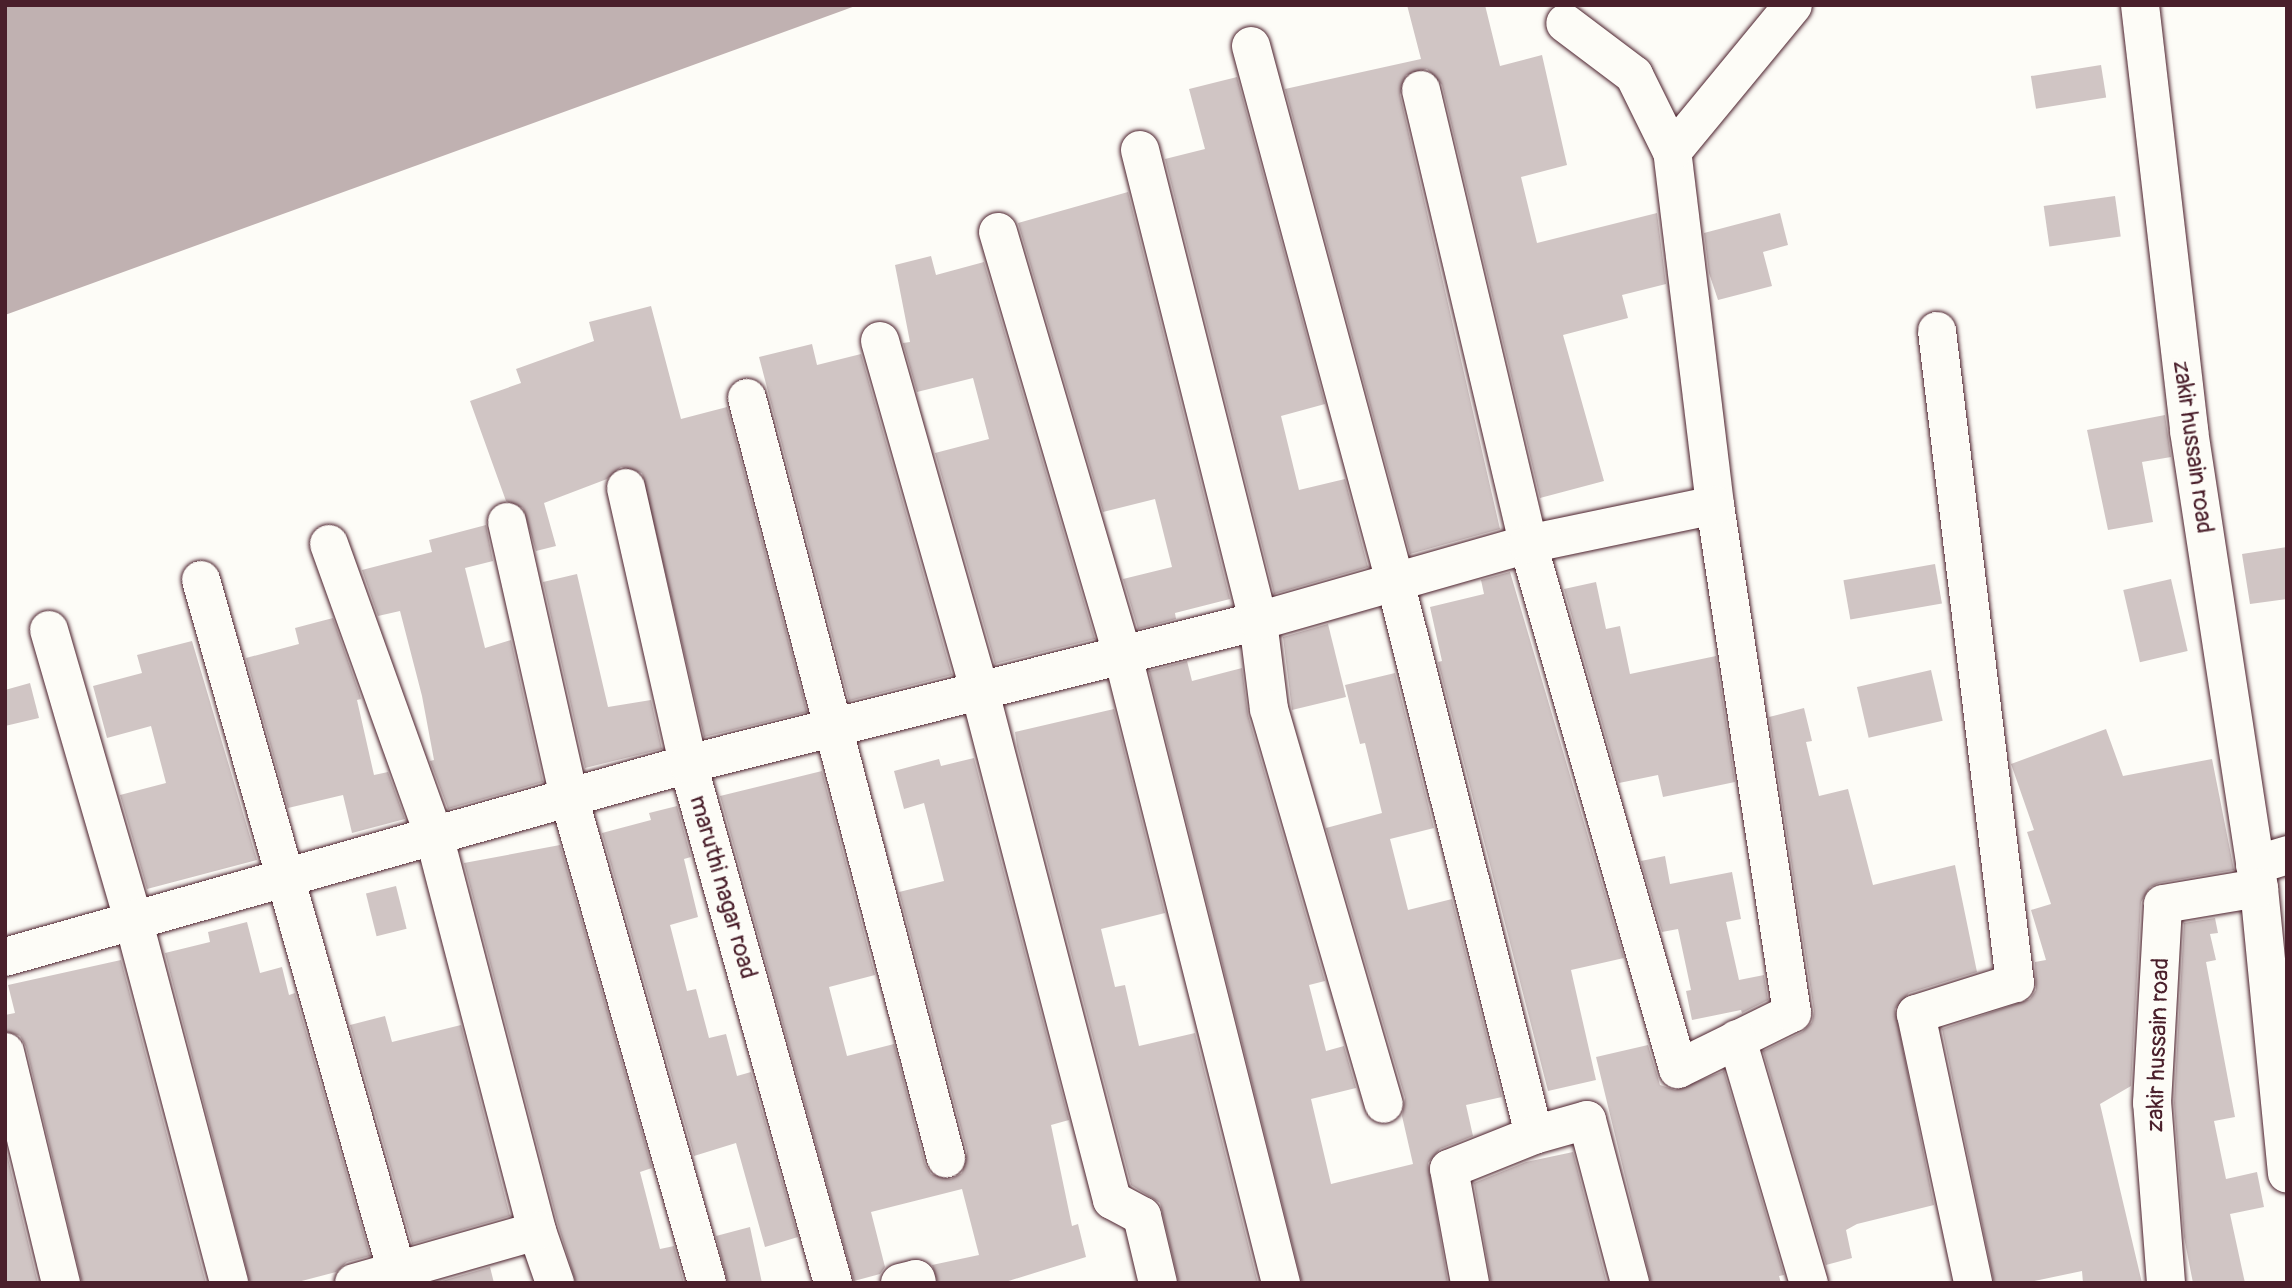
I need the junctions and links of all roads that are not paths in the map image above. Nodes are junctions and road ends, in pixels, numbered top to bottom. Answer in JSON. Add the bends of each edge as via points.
{"nodes":[{"id":1,"x":1793,"y":5,"type":"edge"},
{"id":2,"x":2140,"y":5,"type":"edge"},
{"id":3,"x":1565,"y":23,"type":"dead end"},
{"id":4,"x":1251,"y":46,"type":"dead end"},
{"id":5,"x":1421,"y":90,"type":"dead end"},
{"id":6,"x":1140,"y":150,"type":"dead end"},
{"id":7,"x":1672,"y":152,"type":"junction"},
{"id":8,"x":998,"y":232,"type":"dead end"},
{"id":9,"x":1937,"y":331,"type":"dead end"},
{"id":10,"x":880,"y":341,"type":"dead end"},
{"id":11,"x":747,"y":398,"type":"dead end"},
{"id":12,"x":626,"y":488,"type":"dead end"},
{"id":13,"x":1715,"y":505,"type":"junction"},
{"id":14,"x":507,"y":522,"type":"dead end"},
{"id":15,"x":329,"y":544,"type":"dead end"},
{"id":16,"x":1528,"y":544,"type":"junction"},
{"id":17,"x":201,"y":580,"type":"dead end"},
{"id":18,"x":1396,"y":585,"type":"junction"},
{"id":19,"x":1258,"y":621,"type":"junction"},
{"id":20,"x":49,"y":630,"type":"dead end"},
{"id":21,"x":1123,"y":656,"type":"junction"},
{"id":22,"x":980,"y":692,"type":"junction"},
{"id":23,"x":835,"y":729,"type":"junction"},
{"id":24,"x":688,"y":764,"type":"junction"},
{"id":25,"x":570,"y":801,"type":"junction"},
{"id":26,"x":435,"y":839,"type":"junction"},
{"id":27,"x":2267,"y":869,"type":"edge"},
{"id":28,"x":289,"y":879,"type":"junction"},
{"id":29,"x":133,"y":919,"type":"junction"},
{"id":30,"x":5,"y":957,"type":"edge"},
{"id":31,"x":1737,"y":1039,"type":"junction"},
{"id":32,"x":5,"y":1052,"type":"edge"},
{"id":33,"x":1384,"y":1104,"type":"dead end"},
{"id":34,"x":1534,"y":1135,"type":"junction"},
{"id":35,"x":946,"y":1158,"type":"dead end"},
{"id":36,"x":2287,"y":1174,"type":"edge"},
{"id":37,"x":537,"y":1231,"type":"junction"},
{"id":38,"x":399,"y":1278,"type":"edge"},
{"id":39,"x":61,"y":1283,"type":"edge"},
{"id":40,"x":229,"y":1283,"type":"edge"},
{"id":41,"x":354,"y":1283,"type":"edge"},
{"id":42,"x":555,"y":1283,"type":"edge"},
{"id":43,"x":707,"y":1283,"type":"edge"},
{"id":44,"x":833,"y":1283,"type":"edge"},
{"id":45,"x":901,"y":1283,"type":"edge"},
{"id":46,"x":917,"y":1283,"type":"edge"},
{"id":47,"x":1158,"y":1283,"type":"edge"},
{"id":48,"x":1281,"y":1283,"type":"edge"},
{"id":49,"x":1470,"y":1283,"type":"edge"},
{"id":50,"x":1630,"y":1283,"type":"edge"},
{"id":51,"x":1809,"y":1283,"type":"edge"},
{"id":52,"x":1973,"y":1283,"type":"edge"},
{"id":53,"x":2166,"y":1283,"type":"edge"}],
"edges":[{"from":1,"to":7,"type":"street"},
{"from":2,"to":27,"type":"street","name":"zakir hussain road","via":[[2189,431]]},
{"from":3,"to":7,"type":"street","via":[[1634,75]]},
{"from":4,"to":18,"type":"street"},
{"from":5,"to":16,"type":"street"},
{"from":6,"to":19,"type":"street"},
{"from":7,"to":13,"type":"street"},
{"from":8,"to":21,"type":"street"},
{"from":9,"to":52,"type":"street","via":[[2015,983],[1916,1014]]},
{"from":10,"to":22,"type":"street"},
{"from":11,"to":23,"type":"street"},
{"from":12,"to":24,"type":"street","name":"maruthi nagar road"},
{"from":13,"to":16,"type":"street"},
{"from":13,"to":31,"type":"street","via":[[1792,1013]]},
{"from":14,"to":25,"type":"street"},
{"from":15,"to":26,"type":"street"},
{"from":16,"to":18,"type":"street"},
{"from":16,"to":31,"type":"street","via":[[1678,1069]]},
{"from":17,"to":28,"type":"street"},
{"from":18,"to":19,"type":"street"},
{"from":18,"to":34,"type":"street"},
{"from":19,"to":21,"type":"street"},
{"from":19,"to":33,"type":"street","via":[[1269,709]]},
{"from":20,"to":29,"type":"street"},
{"from":21,"to":22,"type":"street"},
{"from":21,"to":48,"type":"street"},
{"from":22,"to":23,"type":"street"},
{"from":22,"to":47,"type":"street","via":[[1112,1200],[1142,1216]]},
{"from":23,"to":24,"type":"street"},
{"from":23,"to":35,"type":"street"},
{"from":24,"to":25,"type":"street"},
{"from":24,"to":44,"type":"street","name":"maruthi nagar road"},
{"from":25,"to":26,"type":"street"},
{"from":25,"to":43,"type":"street"},
{"from":26,"to":28,"type":"street"},
{"from":26,"to":37,"type":"street"},
{"from":27,"to":36,"type":"street","name":"zakir hussain road"},
{"from":27,"to":53,"type":"street","name":"zakir hussain road","via":[[2163,904],[2152,1103]]},
{"from":28,"to":29,"type":"street"},
{"from":28,"to":38,"type":"street"},
{"from":29,"to":30,"type":"street"},
{"from":29,"to":40,"type":"street"},
{"from":31,"to":51,"type":"street"},
{"from":32,"to":39,"type":"street"},
{"from":34,"to":49,"type":"street","via":[[1449,1169]]},
{"from":34,"to":50,"type":"street","via":[[1587,1121]]},
{"from":37,"to":38,"type":"street"},
{"from":37,"to":42,"type":"street"},
{"from":38,"to":41,"type":"street"},
{"from":45,"to":46,"type":"street","via":[[916,1279]]}]}
